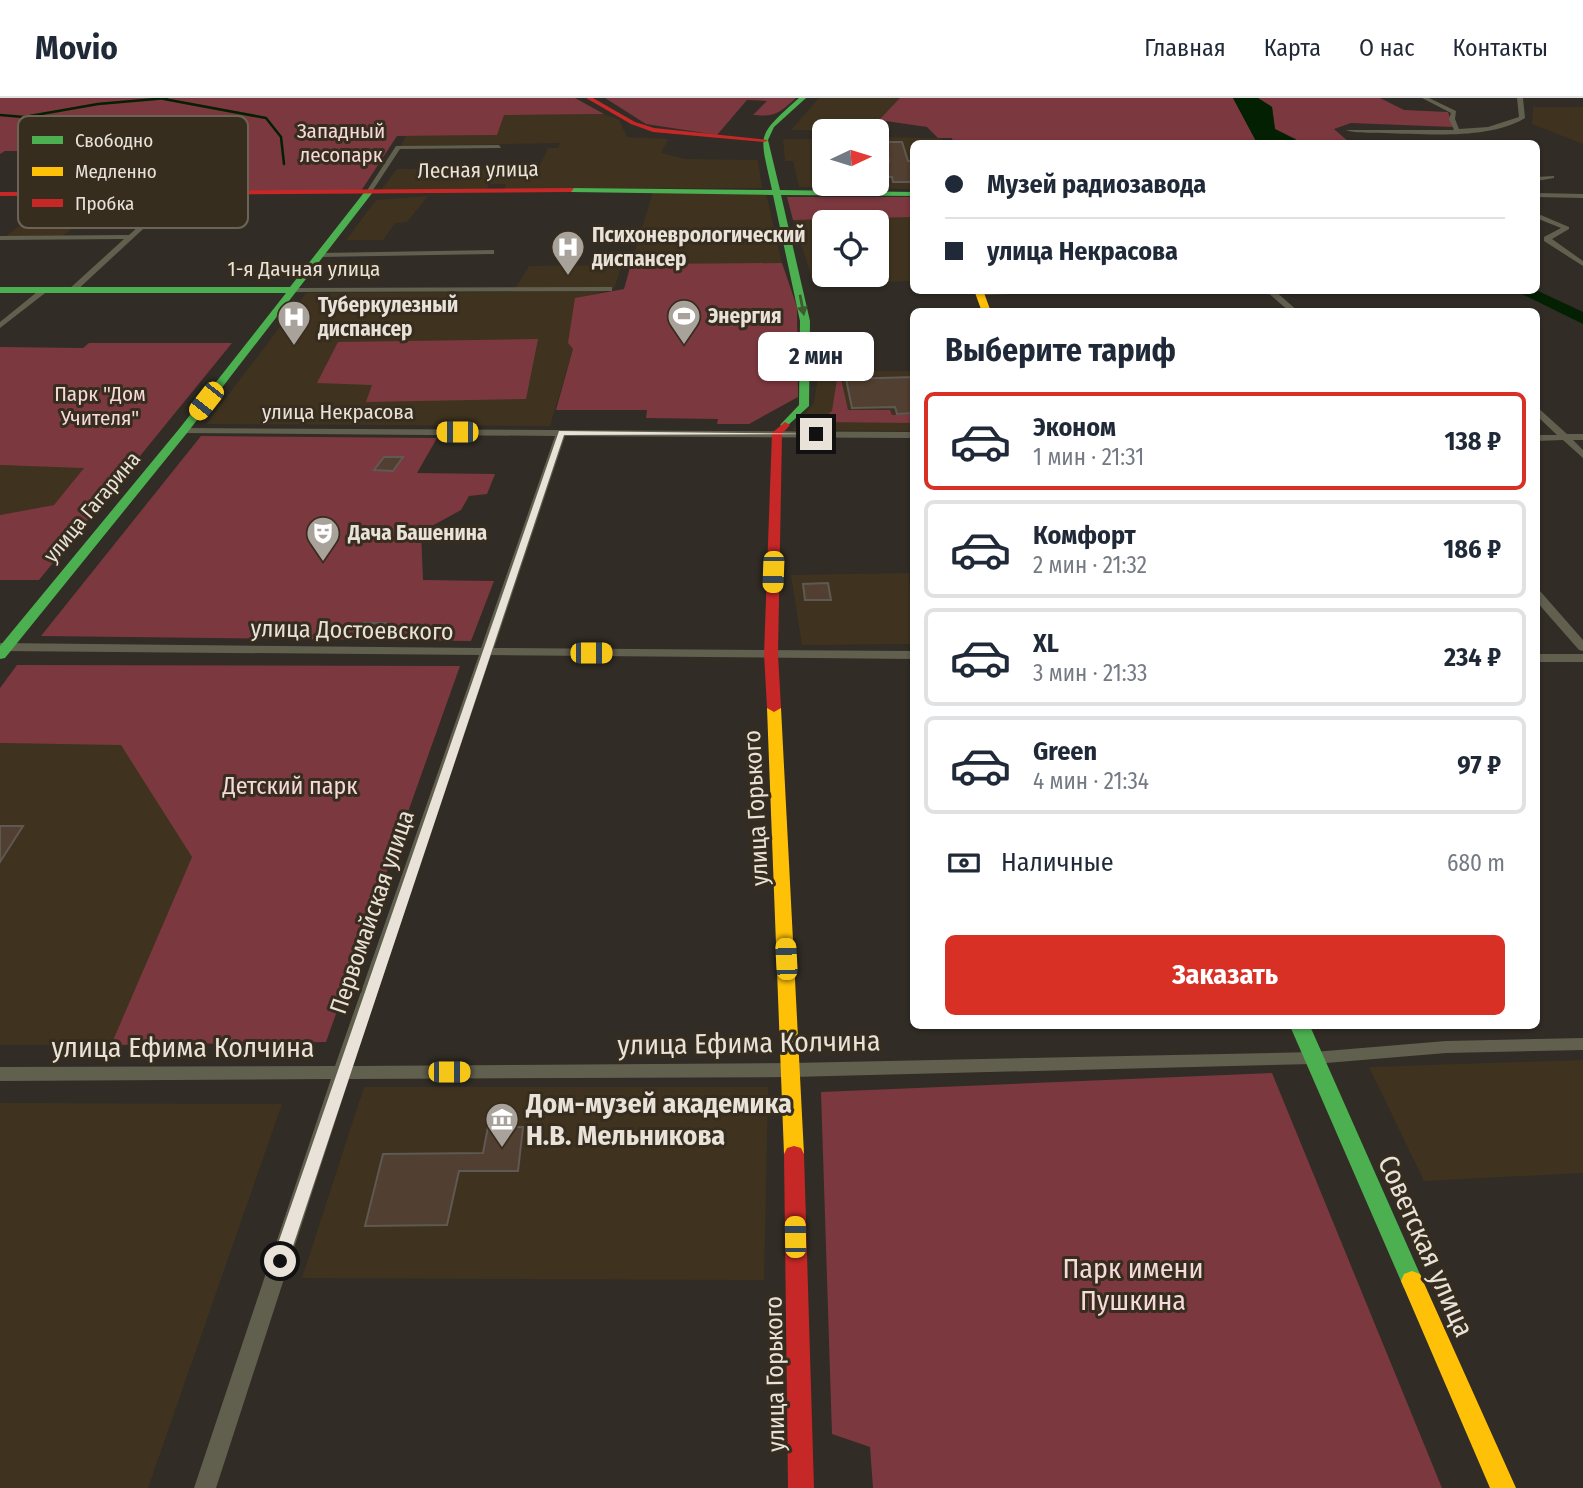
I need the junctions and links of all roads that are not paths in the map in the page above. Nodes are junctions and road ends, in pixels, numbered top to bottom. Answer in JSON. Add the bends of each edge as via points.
{"nodes":[{"id":1,"x":589,"y":98,"type":"edge"},
{"id":2,"x":803,"y":98,"type":"edge"},
{"id":3,"x":1425,"y":98,"type":"edge"},
{"id":4,"x":1520,"y":98,"type":"edge"},
{"id":5,"x":1349,"y":130,"type":"dead end"},
{"id":6,"x":1457,"y":131,"type":"junction"},
{"id":7,"x":765,"y":140,"type":"junction"},
{"id":8,"x":499,"y":147,"type":"dead end"},
{"id":9,"x":1552,"y":177,"type":"dead end"},
{"id":10,"x":1540,"y":178,"type":"edge"},
{"id":11,"x":775,"y":191,"type":"junction"},
{"id":12,"x":369,"y":192,"type":"junction"},
{"id":13,"x":248,"y":193,"type":"edge"},
{"id":14,"x":0,"y":194,"type":"edge"},
{"id":15,"x":18,"y":194,"type":"edge"},
{"id":16,"x":910,"y":194,"type":"edge"},
{"id":17,"x":1540,"y":195,"type":"edge"},
{"id":18,"x":1583,"y":196,"type":"edge"},
{"id":19,"x":1540,"y":217,"type":"edge"},
{"id":20,"x":141,"y":228,"type":"edge"},
{"id":21,"x":131,"y":237,"type":"junction"},
{"id":22,"x":0,"y":238,"type":"edge"},
{"id":23,"x":491,"y":252,"type":"dead end"},
{"id":24,"x":321,"y":255,"type":"junction"},
{"id":25,"x":1583,"y":264,"type":"edge"},
{"id":26,"x":608,"y":289,"type":"dead end"},
{"id":27,"x":0,"y":290,"type":"edge"},
{"id":28,"x":45,"y":290,"type":"junction"},
{"id":29,"x":72,"y":290,"type":"junction"},
{"id":30,"x":293,"y":290,"type":"junction"},
{"id":31,"x":1274,"y":294,"type":"edge"},
{"id":32,"x":1290,"y":308,"type":"edge"},
{"id":33,"x":0,"y":326,"type":"edge"},
{"id":34,"x":1540,"y":413,"type":"edge"},
{"id":35,"x":183,"y":430,"type":"junction"},
{"id":36,"x":561,"y":433,"type":"junction"},
{"id":37,"x":777,"y":433,"type":"junction"},
{"id":38,"x":910,"y":435,"type":"edge"},
{"id":39,"x":1583,"y":437,"type":"edge"},
{"id":40,"x":1540,"y":438,"type":"edge"},
{"id":41,"x":1566,"y":438,"type":"junction"},
{"id":42,"x":1583,"y":455,"type":"edge"},
{"id":43,"x":1540,"y":598,"type":"edge"},
{"id":44,"x":1583,"y":648,"type":"edge"},
{"id":45,"x":2,"y":650,"type":"edge"},
{"id":46,"x":488,"y":653,"type":"junction"},
{"id":47,"x":771,"y":654,"type":"junction"},
{"id":48,"x":910,"y":655,"type":"edge"},
{"id":49,"x":1540,"y":658,"type":"edge"},
{"id":50,"x":1583,"y":658,"type":"edge"},
{"id":51,"x":1301,"y":1029,"type":"edge"},
{"id":52,"x":1583,"y":1044,"type":"edge"},
{"id":53,"x":1314,"y":1058,"type":"junction"},
{"id":54,"x":792,"y":1070,"type":"junction"},
{"id":55,"x":342,"y":1072,"type":"junction"},
{"id":56,"x":0,"y":1074,"type":"edge"},
{"id":57,"x":205,"y":1488,"type":"edge"},
{"id":58,"x":801,"y":1488,"type":"edge"},
{"id":59,"x":1503,"y":1488,"type":"edge"}],
"edges":[{"from":1,"to":7,"type":"street","via":[[653,130]]},
{"from":2,"to":7,"type":"street","via":[[771,127]]},
{"from":3,"to":6,"type":"street","via":[[1454,112]]},
{"from":4,"to":6,"type":"street","via":[[1522,119],[1513,124]]},
{"from":5,"to":6,"type":"street"},
{"from":7,"to":11,"type":"street"},
{"from":8,"to":12,"type":"street","name":"улица Гагарина","via":[[398,147]]},
{"from":9,"to":10,"type":"street"},
{"from":11,"to":12,"type":"street","name":"Лесная улица"},
{"from":11,"to":16,"type":"street","name":"Лесная улица"},
{"from":11,"to":37,"type":"street","one_way":true,"via":[[805,321],[804,406]]},
{"from":12,"to":13,"type":"street","name":"Лесная улица"},
{"from":12,"to":24,"type":"street","name":"улица Гагарина"},
{"from":14,"to":15,"type":"street","name":"Лесная улица"},
{"from":17,"to":18,"type":"street"},
{"from":19,"to":25,"type":"street","via":[[1567,228],[1547,239]]},
{"from":20,"to":21,"type":"street"},
{"from":21,"to":22,"type":"street"},
{"from":21,"to":29,"type":"street"},
{"from":23,"to":24,"type":"street"},
{"from":24,"to":30,"type":"street","name":"улица Гагарина"},
{"from":26,"to":30,"type":"street","name":"1-я Дачная улица"},
{"from":27,"to":28,"type":"street","name":"1-я Дачная улица"},
{"from":28,"to":29,"type":"street","name":"1-я Дачная улица"},
{"from":28,"to":33,"type":"street"},
{"from":29,"to":30,"type":"street","name":"1-я Дачная улица"},
{"from":30,"to":35,"type":"street","name":"улица Гагарина"},
{"from":31,"to":32,"type":"street"},
{"from":34,"to":41,"type":"street"},
{"from":35,"to":36,"type":"street","name":"улица Некрасова"},
{"from":35,"to":45,"type":"street","name":"улица Гагарина"},
{"from":36,"to":37,"type":"street","name":"улица Некрасова"},
{"from":36,"to":46,"type":"street","name":"Первомайская улица"},
{"from":37,"to":38,"type":"street","name":"улица Некрасова"},
{"from":37,"to":47,"type":"street","name":"улица Горького"},
{"from":39,"to":41,"type":"street"},
{"from":40,"to":41,"type":"street"},
{"from":41,"to":42,"type":"street"},
{"from":43,"to":44,"type":"street"},
{"from":45,"to":46,"type":"street","name":"улица Достоевского"},
{"from":46,"to":47,"type":"street","name":"улица Достоевского"},
{"from":46,"to":55,"type":"street","name":"Первомайская улица"},
{"from":47,"to":48,"type":"street","name":"улица Достоевского"},
{"from":47,"to":54,"type":"street","name":"улица Горького"},
{"from":49,"to":50,"type":"street"},
{"from":51,"to":53,"type":"street","name":"Советская улица"},
{"from":52,"to":53,"type":"street","name":"улица Ефима Колчина","via":[[1446,1047]]},
{"from":53,"to":54,"type":"street","name":"улица Ефима Колчина"},
{"from":53,"to":59,"type":"street","name":"Советская улица"},
{"from":54,"to":55,"type":"street","name":"улица Ефима Колчина"},
{"from":54,"to":58,"type":"street","name":"улица Горького"},
{"from":55,"to":56,"type":"street","name":"улица Ефима Колчина"},
{"from":55,"to":57,"type":"street","name":"Первомайская улица"}]}
